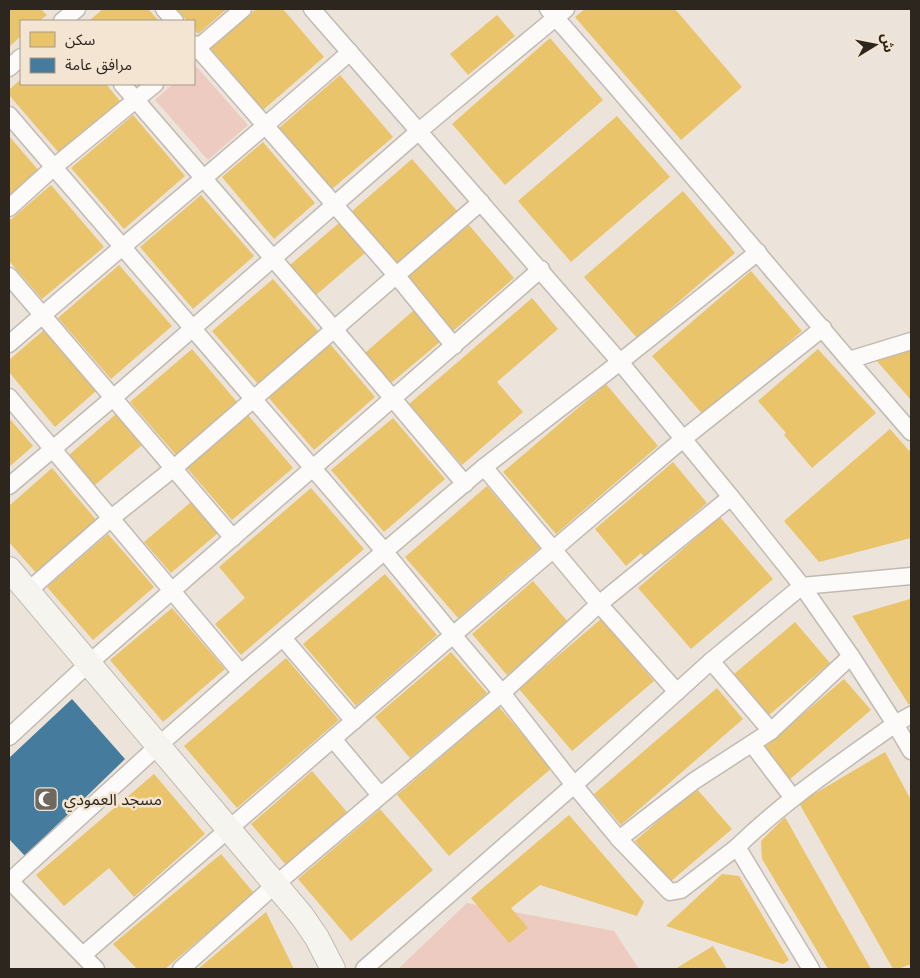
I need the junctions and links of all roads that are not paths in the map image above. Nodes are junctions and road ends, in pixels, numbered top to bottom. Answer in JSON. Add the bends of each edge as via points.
{"nodes":[{"id":1,"x":164,"y":9,"type":"edge"},
{"id":2,"x":243,"y":9,"type":"edge"},
{"id":3,"x":312,"y":9,"type":"edge"},
{"id":4,"x":557,"y":12,"type":"edge"},
{"id":5,"x":174,"y":20,"type":"edge"},
{"id":6,"x":195,"y":48,"type":"edge"},
{"id":7,"x":350,"y":52,"type":"junction"},
{"id":8,"x":20,"y":58,"type":"edge"},
{"id":9,"x":9,"y":68,"type":"edge"},
{"id":10,"x":123,"y":85,"type":"edge"},
{"id":11,"x":154,"y":85,"type":"edge"},
{"id":12,"x":136,"y":100,"type":"junction"},
{"id":13,"x":9,"y":115,"type":"edge"},
{"id":14,"x":265,"y":127,"type":"junction"},
{"id":15,"x":419,"y":131,"type":"junction"},
{"id":16,"x":54,"y":167,"type":"junction"},
{"id":17,"x":202,"y":178,"type":"junction"},
{"id":18,"x":481,"y":202,"type":"junction"},
{"id":19,"x":334,"y":205,"type":"junction"},
{"id":20,"x":9,"y":208,"type":"edge"},
{"id":21,"x":121,"y":246,"type":"junction"},
{"id":22,"x":758,"y":252,"type":"junction"},
{"id":23,"x":272,"y":259,"type":"junction"},
{"id":24,"x":541,"y":270,"type":"junction"},
{"id":25,"x":396,"y":275,"type":"junction"},
{"id":26,"x":9,"y":276,"type":"edge"},
{"id":27,"x":42,"y":315,"type":"junction"},
{"id":28,"x":192,"y":328,"type":"junction"},
{"id":29,"x":822,"y":328,"type":"junction"},
{"id":30,"x":334,"y":329,"type":"junction"},
{"id":31,"x":911,"y":341,"type":"edge"},
{"id":32,"x":9,"y":344,"type":"edge"},
{"id":33,"x":454,"y":346,"type":"junction"},
{"id":34,"x":849,"y":360,"type":"junction"},
{"id":35,"x":620,"y":362,"type":"junction"},
{"id":36,"x":9,"y":396,"type":"edge"},
{"id":37,"x":113,"y":398,"type":"junction"},
{"id":38,"x":253,"y":398,"type":"junction"},
{"id":39,"x":392,"y":399,"type":"junction"},
{"id":40,"x":911,"y":432,"type":"edge"},
{"id":41,"x":683,"y":439,"type":"junction"},
{"id":42,"x":52,"y":450,"type":"junction"},
{"id":43,"x":314,"y":467,"type":"junction"},
{"id":44,"x":484,"y":467,"type":"junction"},
{"id":45,"x":174,"y":468,"type":"junction"},
{"id":46,"x":465,"y":484,"type":"junction"},
{"id":47,"x":9,"y":486,"type":"edge"},
{"id":48,"x":731,"y":497,"type":"junction"},
{"id":49,"x":110,"y":519,"type":"junction"},
{"id":50,"x":233,"y":538,"type":"junction"},
{"id":51,"x":554,"y":549,"type":"junction"},
{"id":52,"x":385,"y":552,"type":"junction"},
{"id":53,"x":9,"y":569,"type":"edge"},
{"id":54,"x":911,"y":577,"type":"edge"},
{"id":55,"x":802,"y":586,"type":"junction"},
{"id":56,"x":28,"y":591,"type":"junction"},
{"id":57,"x":171,"y":591,"type":"junction"},
{"id":58,"x":599,"y":604,"type":"junction"},
{"id":59,"x":452,"y":635,"type":"junction"},
{"id":60,"x":284,"y":638,"type":"junction"},
{"id":61,"x":852,"y":656,"type":"junction"},
{"id":62,"x":711,"y":661,"type":"junction"},
{"id":63,"x":88,"y":664,"type":"junction"},
{"id":64,"x":241,"y":674,"type":"junction"},
{"id":65,"x":677,"y":692,"type":"junction"},
{"id":66,"x":502,"y":693,"type":"junction"},
{"id":67,"x":911,"y":715,"type":"edge"},
{"id":68,"x":354,"y":721,"type":"junction"},
{"id":69,"x":895,"y":724,"type":"junction"},
{"id":70,"x":12,"y":727,"type":"edge"},
{"id":71,"x":771,"y":731,"type":"junction"},
{"id":72,"x":333,"y":739,"type":"junction"},
{"id":73,"x":752,"y":744,"type":"junction"},
{"id":74,"x":159,"y":745,"type":"junction"},
{"id":75,"x":911,"y":751,"type":"edge"},
{"id":76,"x":574,"y":785,"type":"junction"},
{"id":77,"x":380,"y":795,"type":"junction"},
{"id":78,"x":793,"y":798,"type":"junction"},
{"id":79,"x":229,"y":829,"type":"junction"},
{"id":80,"x":619,"y":839,"type":"junction"},
{"id":81,"x":737,"y":847,"type":"junction"},
{"id":82,"x":9,"y":881,"type":"edge"},
{"id":83,"x":276,"y":884,"type":"junction"},
{"id":84,"x":83,"y":955,"type":"junction"},
{"id":85,"x":96,"y":969,"type":"edge"},
{"id":86,"x":182,"y":969,"type":"edge"},
{"id":87,"x":333,"y":969,"type":"edge"},
{"id":88,"x":364,"y":969,"type":"edge"},
{"id":89,"x":811,"y":969,"type":"edge"}],
"edges":[{"from":1,"to":5,"type":"street"},
{"from":2,"to":6,"type":"street"},
{"from":3,"to":7,"type":"street"},
{"from":4,"to":15,"type":"street"},
{"from":4,"to":22,"type":"street"},
{"from":6,"to":14,"type":"street"},
{"from":7,"to":14,"type":"street"},
{"from":7,"to":15,"type":"street"},
{"from":8,"to":9,"type":"street"},
{"from":10,"to":12,"type":"street"},
{"from":11,"to":12,"type":"street"},
{"from":12,"to":16,"type":"street"},
{"from":12,"to":17,"type":"street"},
{"from":13,"to":16,"type":"street"},
{"from":14,"to":17,"type":"street"},
{"from":14,"to":19,"type":"street"},
{"from":15,"to":18,"type":"street"},
{"from":15,"to":19,"type":"street"},
{"from":16,"to":20,"type":"street"},
{"from":16,"to":21,"type":"street"},
{"from":17,"to":21,"type":"street"},
{"from":17,"to":23,"type":"street"},
{"from":18,"to":24,"type":"street"},
{"from":18,"to":25,"type":"street"},
{"from":19,"to":23,"type":"street"},
{"from":19,"to":25,"type":"street"},
{"from":21,"to":27,"type":"street"},
{"from":21,"to":28,"type":"street"},
{"from":22,"to":29,"type":"street"},
{"from":22,"to":35,"type":"street"},
{"from":23,"to":28,"type":"street"},
{"from":23,"to":30,"type":"street"},
{"from":24,"to":33,"type":"street"},
{"from":24,"to":35,"type":"street"},
{"from":25,"to":30,"type":"street"},
{"from":25,"to":33,"type":"street"},
{"from":26,"to":27,"type":"street"},
{"from":27,"to":32,"type":"street"},
{"from":27,"to":37,"type":"street"},
{"from":28,"to":37,"type":"street"},
{"from":28,"to":38,"type":"street"},
{"from":29,"to":34,"type":"street"},
{"from":29,"to":41,"type":"street"},
{"from":30,"to":38,"type":"street"},
{"from":30,"to":39,"type":"street"},
{"from":31,"to":34,"type":"street"},
{"from":33,"to":39,"type":"street"},
{"from":34,"to":40,"type":"street"},
{"from":35,"to":41,"type":"street"},
{"from":35,"to":44,"type":"street"},
{"from":36,"to":42,"type":"street"},
{"from":37,"to":42,"type":"street"},
{"from":37,"to":45,"type":"street"},
{"from":38,"to":43,"type":"street"},
{"from":38,"to":45,"type":"street"},
{"from":39,"to":43,"type":"street"},
{"from":39,"to":46,"type":"street"},
{"from":41,"to":48,"type":"street"},
{"from":41,"to":51,"type":"street"},
{"from":42,"to":47,"type":"street"},
{"from":42,"to":49,"type":"street"},
{"from":43,"to":50,"type":"street"},
{"from":43,"to":52,"type":"street"},
{"from":44,"to":46,"type":"street"},
{"from":44,"to":51,"type":"street"},
{"from":45,"to":49,"type":"street"},
{"from":45,"to":50,"type":"street"},
{"from":46,"to":52,"type":"street"},
{"from":48,"to":55,"type":"street"},
{"from":48,"to":58,"type":"street"},
{"from":49,"to":56,"type":"street"},
{"from":49,"to":57,"type":"street"},
{"from":50,"to":57,"type":"street"},
{"from":51,"to":58,"type":"street"},
{"from":51,"to":59,"type":"street"},
{"from":52,"to":59,"type":"street"},
{"from":52,"to":60,"type":"street"},
{"from":53,"to":56,"type":"main road"},
{"from":54,"to":55,"type":"street"},
{"from":55,"to":61,"type":"street"},
{"from":55,"to":62,"type":"street"},
{"from":56,"to":63,"type":"main road"},
{"from":57,"to":63,"type":"street"},
{"from":57,"to":64,"type":"street"},
{"from":58,"to":65,"type":"street"},
{"from":58,"to":66,"type":"street"},
{"from":59,"to":66,"type":"street"},
{"from":59,"to":68,"type":"street"},
{"from":60,"to":64,"type":"street"},
{"from":60,"to":68,"type":"street"},
{"from":61,"to":69,"type":"street"},
{"from":61,"to":71,"type":"street"},
{"from":62,"to":65,"type":"street"},
{"from":62,"to":71,"type":"street"},
{"from":63,"to":70,"type":"street"},
{"from":63,"to":74,"type":"main road"},
{"from":64,"to":74,"type":"street"},
{"from":65,"to":76,"type":"street"},
{"from":66,"to":76,"type":"street"},
{"from":66,"to":77,"type":"street"},
{"from":67,"to":69,"type":"street"},
{"from":68,"to":72,"type":"street"},
{"from":69,"to":75,"type":"street"},
{"from":69,"to":78,"type":"street"},
{"from":71,"to":73,"type":"street"},
{"from":72,"to":77,"type":"street"},
{"from":72,"to":79,"type":"street"},
{"from":73,"to":78,"type":"street"},
{"from":73,"to":80,"type":"street","via":[[694,781]]},
{"from":74,"to":79,"type":"main road"},
{"from":74,"to":82,"type":"street"},
{"from":76,"to":80,"type":"street"},
{"from":76,"to":88,"type":"street"},
{"from":77,"to":83,"type":"street"},
{"from":78,"to":81,"type":"street"},
{"from":79,"to":83,"type":"main road"},
{"from":79,"to":84,"type":"street"},
{"from":80,"to":81,"type":"street","via":[[672,893],[681,890]]},
{"from":81,"to":89,"type":"street"},
{"from":82,"to":84,"type":"street"},
{"from":83,"to":86,"type":"street"},
{"from":83,"to":87,"type":"main road","via":[[317,938]]},
{"from":84,"to":85,"type":"street"}]}
